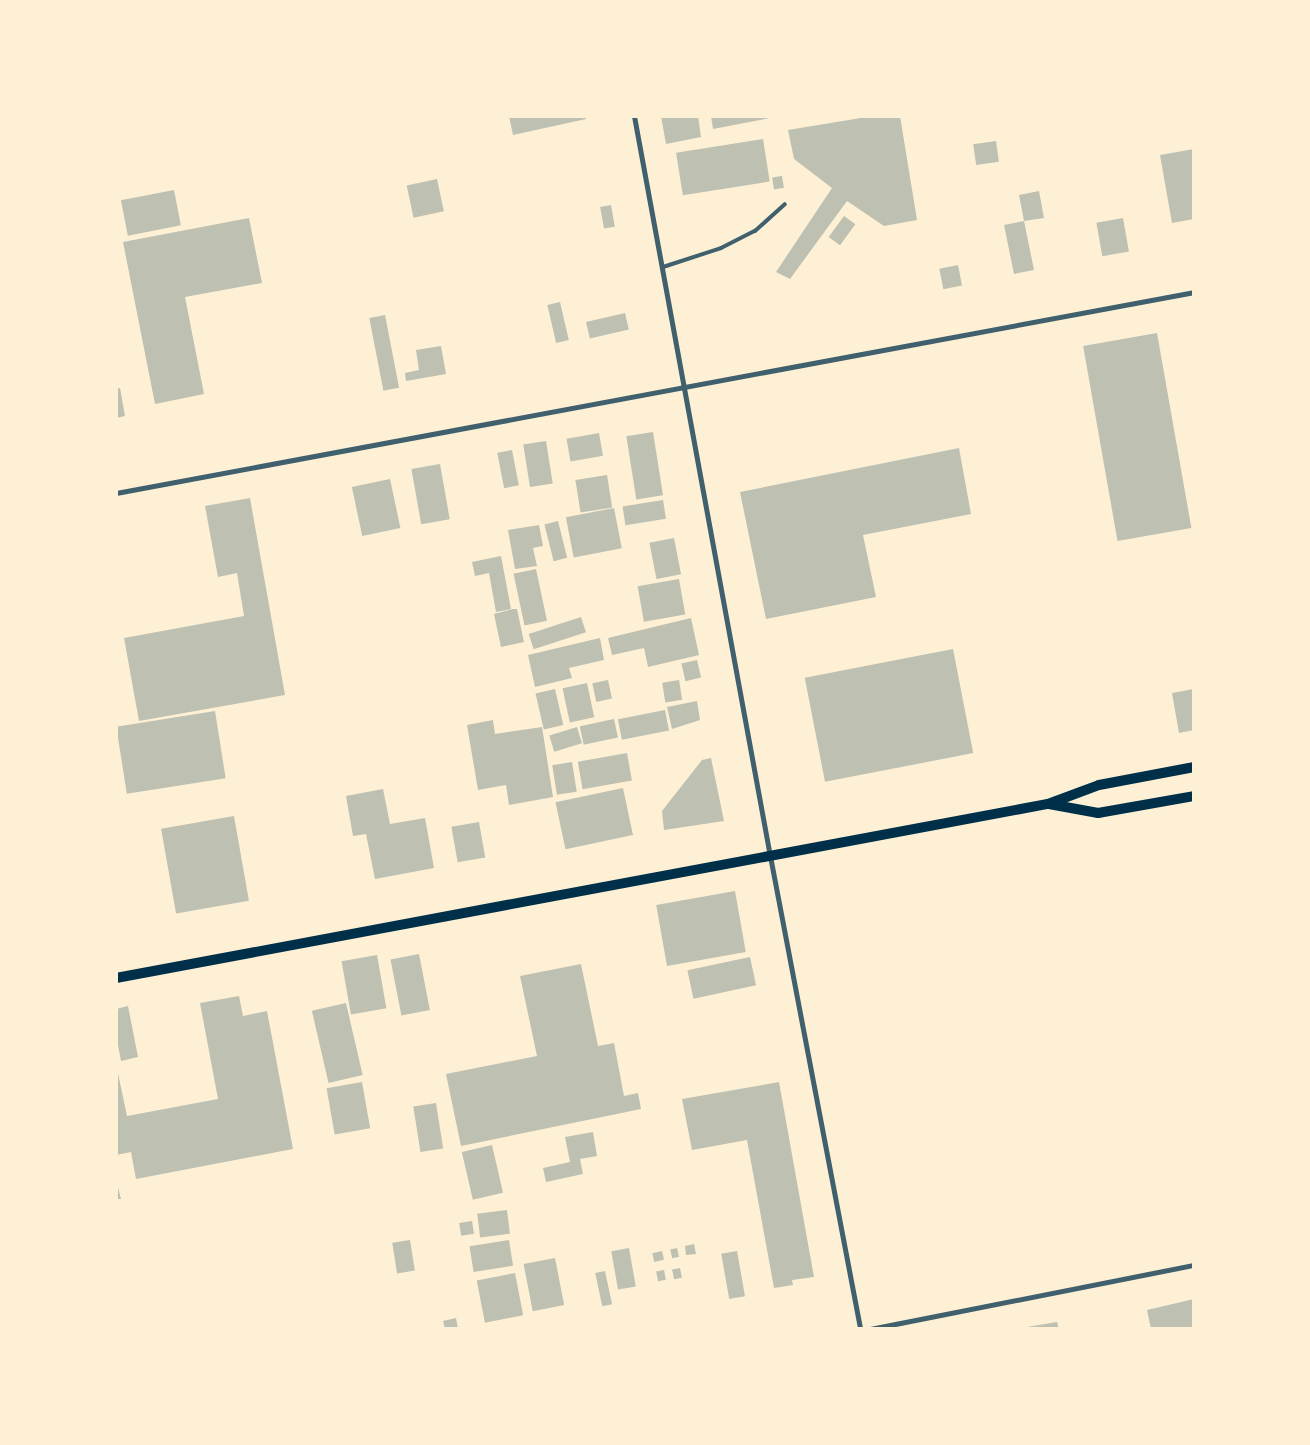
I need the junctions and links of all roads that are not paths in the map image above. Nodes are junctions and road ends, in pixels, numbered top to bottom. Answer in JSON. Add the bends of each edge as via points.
{"nodes":[{"id":1,"x":634,"y":116,"type":"edge"},
{"id":2,"x":785,"y":204,"type":"dead end"},
{"id":3,"x":663,"y":267,"type":"junction"},
{"id":4,"x":1194,"y":292,"type":"edge"},
{"id":5,"x":684,"y":386,"type":"junction"},
{"id":6,"x":116,"y":493,"type":"edge"},
{"id":7,"x":1194,"y":767,"type":"edge"},
{"id":8,"x":1194,"y":796,"type":"edge"},
{"id":9,"x":1048,"y":804,"type":"junction"},
{"id":10,"x":770,"y":856,"type":"junction"},
{"id":11,"x":116,"y":978,"type":"edge"},
{"id":12,"x":1194,"y":1265,"type":"edge"},
{"id":13,"x":860,"y":1329,"type":"edge"},
{"id":14,"x":870,"y":1329,"type":"edge"}],
"edges":[{"from":1,"to":3,"type":"street"},
{"from":2,"to":3,"type":"lane","via":[[755,230],[729,244]]},
{"from":3,"to":5,"type":"street"},
{"from":4,"to":5,"type":"street"},
{"from":5,"to":6,"type":"street"},
{"from":5,"to":10,"type":"street"},
{"from":7,"to":9,"type":"main road","via":[[1099,785]]},
{"from":8,"to":9,"type":"main road","via":[[1098,813]]},
{"from":9,"to":10,"type":"main road"},
{"from":10,"to":11,"type":"main road"},
{"from":10,"to":13,"type":"street"},
{"from":12,"to":14,"type":"street"}]}
